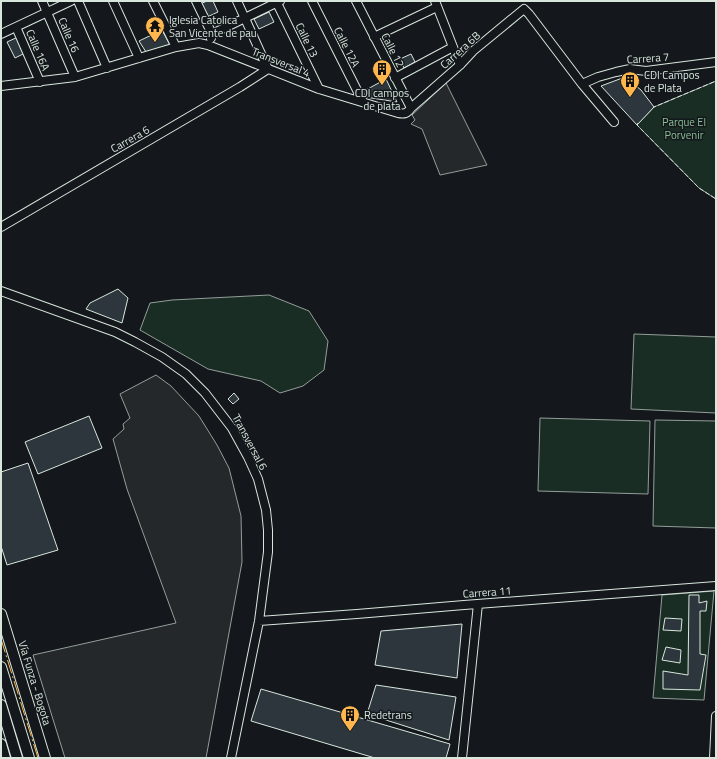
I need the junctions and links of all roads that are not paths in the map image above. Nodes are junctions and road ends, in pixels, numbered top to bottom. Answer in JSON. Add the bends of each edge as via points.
{"nodes":[{"id":1,"x":42,"y":1,"type":"edge"},
{"id":2,"x":71,"y":1,"type":"edge"},
{"id":3,"x":78,"y":1,"type":"edge"},
{"id":4,"x":113,"y":1,"type":"edge"},
{"id":5,"x":153,"y":1,"type":"edge"},
{"id":6,"x":196,"y":1,"type":"edge"},
{"id":7,"x":237,"y":1,"type":"edge"},
{"id":8,"x":312,"y":1,"type":"edge"},
{"id":9,"x":278,"y":2,"type":"edge"},
{"id":10,"x":359,"y":2,"type":"edge"},
{"id":11,"x":436,"y":4,"type":"edge"},
{"id":12,"x":47,"y":12,"type":"junction"},
{"id":13,"x":245,"y":18,"type":"junction"},
{"id":14,"x":16,"y":27,"type":"junction"},
{"id":15,"x":1,"y":34,"type":"edge"},
{"id":16,"x":212,"y":34,"type":"junction"},
{"id":17,"x":374,"y":37,"type":"junction"},
{"id":18,"x":208,"y":45,"type":"junction"},
{"id":19,"x":176,"y":47,"type":"junction"},
{"id":20,"x":453,"y":47,"type":"junction"},
{"id":21,"x":139,"y":58,"type":"junction"},
{"id":22,"x":716,"y":62,"type":"edge"},
{"id":23,"x":460,"y":65,"type":"junction"},
{"id":24,"x":107,"y":68,"type":"junction"},
{"id":25,"x":268,"y":69,"type":"junction"},
{"id":26,"x":75,"y":77,"type":"junction"},
{"id":27,"x":395,"y":78,"type":"junction"},
{"id":28,"x":40,"y":82,"type":"junction"},
{"id":29,"x":2,"y":84,"type":"edge"},
{"id":30,"x":582,"y":84,"type":"junction"},
{"id":31,"x":319,"y":89,"type":"junction"},
{"id":32,"x":363,"y":102,"type":"junction"},
{"id":33,"x":410,"y":108,"type":"junction"},
{"id":34,"x":614,"y":122,"type":"dead end"},
{"id":35,"x":1,"y":227,"type":"edge"},
{"id":36,"x":1,"y":291,"type":"edge"},
{"id":37,"x":716,"y":586,"type":"edge"},
{"id":38,"x":478,"y":604,"type":"junction"},
{"id":39,"x":1,"y":614,"type":"edge"},
{"id":40,"x":259,"y":621,"type":"junction"},
{"id":41,"x":1,"y":667,"type":"edge"},
{"id":42,"x":1,"y":685,"type":"edge"},
{"id":43,"x":1,"y":705,"type":"edge"},
{"id":44,"x":716,"y":716,"type":"edge"},
{"id":45,"x":1,"y":727,"type":"edge"},
{"id":46,"x":1,"y":744,"type":"edge"},
{"id":47,"x":5,"y":758,"type":"edge"},
{"id":48,"x":11,"y":758,"type":"edge"},
{"id":49,"x":18,"y":758,"type":"edge"},
{"id":50,"x":24,"y":758,"type":"edge"},
{"id":51,"x":29,"y":758,"type":"edge"},
{"id":52,"x":45,"y":758,"type":"edge"},
{"id":53,"x":231,"y":758,"type":"edge"},
{"id":54,"x":462,"y":758,"type":"edge"},
{"id":55,"x":714,"y":758,"type":"edge"}],
"edges":[{"from":1,"to":12,"type":"street","name":"Calle 16"},
{"from":2,"to":12,"type":"street"},
{"from":3,"to":24,"type":"street"},
{"from":4,"to":21,"type":"street"},
{"from":5,"to":19,"type":"street"},
{"from":6,"to":16,"type":"street"},
{"from":7,"to":13,"type":"street"},
{"from":8,"to":32,"type":"street","name":"Calle 12A"},
{"from":9,"to":13,"type":"street"},
{"from":9,"to":31,"type":"street","name":"Calle 13"},
{"from":10,"to":17,"type":"street","name":"Calle 12"},
{"from":11,"to":17,"type":"street"},
{"from":11,"to":20,"type":"street"},
{"from":12,"to":14,"type":"street"},
{"from":12,"to":26,"type":"street","name":"Calle 16"},
{"from":13,"to":16,"type":"street"},
{"from":13,"to":25,"type":"street"},
{"from":14,"to":15,"type":"street"},
{"from":14,"to":28,"type":"street","name":"Calle 16A"},
{"from":16,"to":18,"type":"street"},
{"from":17,"to":27,"type":"street","name":"Calle 12"},
{"from":18,"to":19,"type":"street","name":"Transversal 4","via":[[199,43]]},
{"from":18,"to":25,"type":"street","name":"Transversal 4"},
{"from":19,"to":21,"type":"street","name":"Transversal 4"},
{"from":20,"to":23,"type":"street"},
{"from":20,"to":27,"type":"street"},
{"from":21,"to":24,"type":"street","name":"Transversal 4"},
{"from":22,"to":30,"type":"street","name":"Carrera 7","via":[[616,72]]},
{"from":23,"to":30,"type":"street","name":"Carrera 6B","via":[[524,9]]},
{"from":23,"to":33,"type":"street","name":"Carrera 6B"},
{"from":24,"to":26,"type":"street","name":"Transversal 4"},
{"from":25,"to":31,"type":"street","name":"Transversal 4"},
{"from":25,"to":35,"type":"street","name":"Carrera 6"},
{"from":26,"to":28,"type":"street","name":"Transversal 4"},
{"from":27,"to":33,"type":"street","name":"Calle 12"},
{"from":28,"to":29,"type":"street","name":"Transversal 4"},
{"from":30,"to":34,"type":"street"},
{"from":31,"to":32,"type":"street","name":"Transversal 4"},
{"from":32,"to":33,"type":"street","name":"Transversal 4","via":[[398,114],[409,112]]},
{"from":36,"to":40,"type":"street","name":"Transversal 6","via":[[105,328],[148,348],[197,384],[213,402],[232,428],[248,457],[264,499],[268,523],[268,552]]},
{"from":37,"to":38,"type":"street","name":"Carrera 11"},
{"from":38,"to":40,"type":"street","name":"Carrera 11"},
{"from":38,"to":54,"type":"street"},
{"from":39,"to":52,"type":"main road","name":"Vía Funza - Bogota"},
{"from":40,"to":53,"type":"street","name":"Transversal 6"},
{"from":41,"to":51,"type":"main road"},
{"from":42,"to":50,"type":"main road"},
{"from":43,"to":49,"type":"main road"},
{"from":44,"to":55,"type":"street"},
{"from":45,"to":48,"type":"main road"},
{"from":46,"to":47,"type":"main road"}]}
